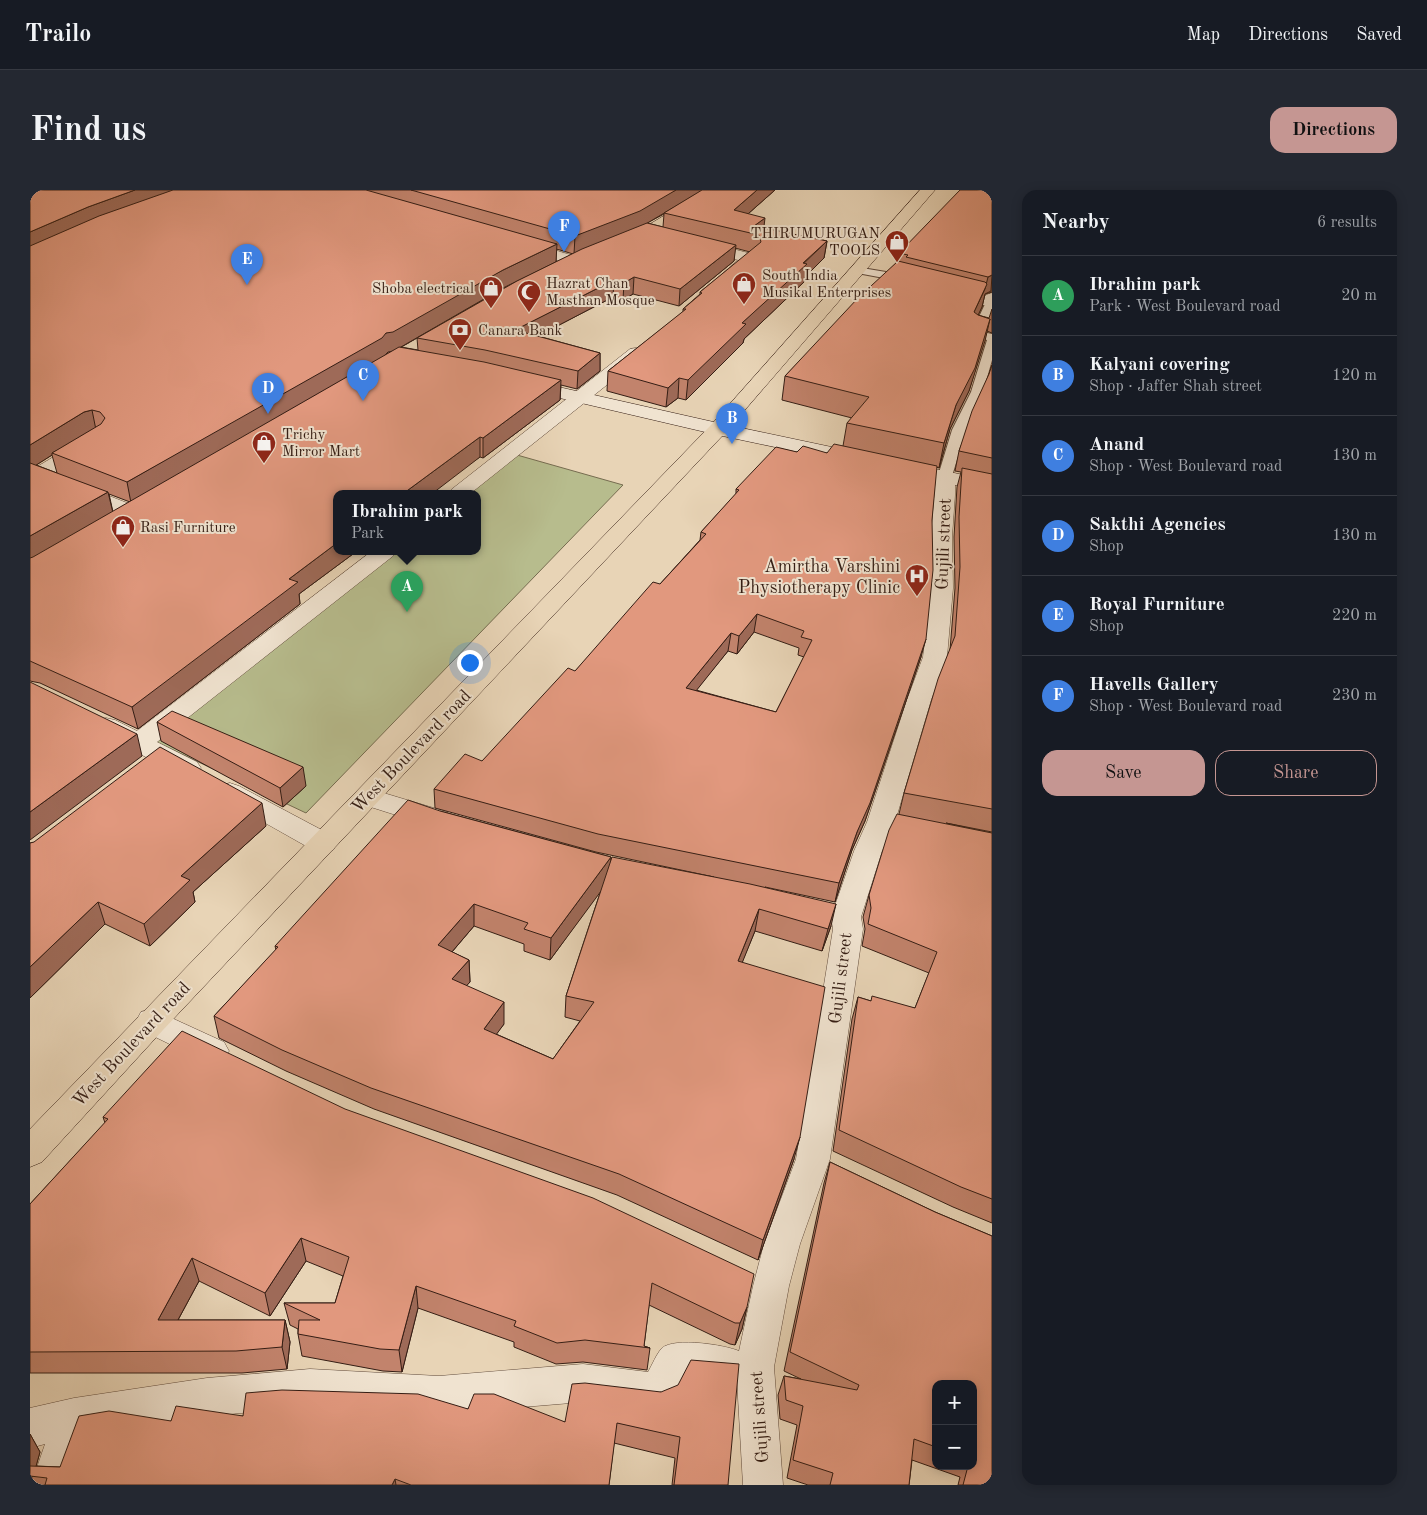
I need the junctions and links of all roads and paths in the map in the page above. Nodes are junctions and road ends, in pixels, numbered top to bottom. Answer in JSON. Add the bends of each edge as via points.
{"nodes":[{"id":1,"x":717,"y":190,"type":"edge"},
{"id":2,"x":928,"y":190,"type":"edge"},
{"id":3,"x":645,"y":232,"type":"junction"},
{"id":4,"x":664,"y":237,"type":"edge"},
{"id":5,"x":511,"y":242,"type":"edge"},
{"id":6,"x":683,"y":242,"type":"edge"},
{"id":7,"x":610,"y":247,"type":"edge"},
{"id":8,"x":592,"y":254,"type":"edge"},
{"id":9,"x":575,"y":261,"type":"junction"},
{"id":10,"x":856,"y":270,"type":"junction"},
{"id":11,"x":550,"y":273,"type":"edge"},
{"id":12,"x":919,"y":285,"type":"edge"},
{"id":13,"x":712,"y":290,"type":"edge"},
{"id":14,"x":954,"y":292,"type":"edge"},
{"id":15,"x":990,"y":300,"type":"edge"},
{"id":16,"x":468,"y":316,"type":"edge"},
{"id":17,"x":651,"y":340,"type":"edge"},
{"id":18,"x":992,"y":340,"type":"edge"},
{"id":19,"x":394,"y":358,"type":"junction"},
{"id":20,"x":422,"y":363,"type":"edge"},
{"id":21,"x":364,"y":376,"type":"edge"},
{"id":22,"x":505,"y":379,"type":"edge"},
{"id":23,"x":582,"y":397,"type":"junction"},
{"id":24,"x":718,"y":428,"type":"junction"},
{"id":25,"x":97,"y":438,"type":"edge"},
{"id":26,"x":945,"y":476,"type":"junction"},
{"id":27,"x":992,"y":487,"type":"edge"},
{"id":28,"x":463,"y":490,"type":"edge"},
{"id":29,"x":133,"y":512,"type":"edge"},
{"id":30,"x":380,"y":555,"type":"edge"},
{"id":31,"x":81,"y":714,"type":"edge"},
{"id":32,"x":140,"y":742,"type":"junction"},
{"id":33,"x":164,"y":755,"type":"junction"},
{"id":34,"x":140,"y":773,"type":"edge"},
{"id":35,"x":368,"y":797,"type":"junction"},
{"id":36,"x":462,"y":826,"type":"edge"},
{"id":37,"x":323,"y":843,"type":"junction"},
{"id":38,"x":152,"y":1021,"type":"junction"},
{"id":39,"x":239,"y":1064,"type":"edge"},
{"id":40,"x":30,"y":1152,"type":"edge"},
{"id":41,"x":755,"y":1367,"type":"junction"},
{"id":42,"x":74,"y":1418,"type":"junction"},
{"id":43,"x":30,"y":1428,"type":"edge"},
{"id":44,"x":51,"y":1485,"type":"edge"},
{"id":45,"x":763,"y":1485,"type":"edge"}],
"edges":[{"from":1,"to":3,"type":"main road"},
{"from":2,"to":10,"type":"main road","name":"West Boulevard road"},
{"from":3,"to":4,"type":"street"},
{"from":3,"to":7,"type":"main road"},
{"from":5,"to":9,"type":"street"},
{"from":6,"to":13,"type":"street","via":[[750,258]]},
{"from":8,"to":9,"type":"main road"},
{"from":9,"to":11,"type":"main road"},
{"from":10,"to":12,"type":"lane"},
{"from":10,"to":24,"type":"main road","name":"West Boulevard road"},
{"from":14,"to":15,"type":"lane"},
{"from":15,"to":18,"type":"lane","via":[[990,309],[977,334]]},
{"from":16,"to":19,"type":"main road"},
{"from":17,"to":23,"type":"street"},
{"from":18,"to":26,"type":"lane","via":[[978,392],[958,430]]},
{"from":19,"to":20,"type":"street"},
{"from":19,"to":21,"type":"main road"},
{"from":22,"to":23,"type":"street"},
{"from":23,"to":24,"type":"street"},
{"from":23,"to":28,"type":"street"},
{"from":24,"to":26,"type":"street"},
{"from":24,"to":35,"type":"main road","name":"West Boulevard road"},
{"from":25,"to":29,"type":"street","via":[[37,475]]},
{"from":26,"to":27,"type":"street"},
{"from":26,"to":41,"type":"street","name":"Gujili street","via":[[942,588],[935,657],[919,700],[894,825],[868,851],[833,913],[848,928],[836,1017],[826,1165],[782,1244],[758,1279]]},
{"from":30,"to":32,"type":"street"},
{"from":31,"to":32,"type":"street"},
{"from":32,"to":33,"type":"street"},
{"from":33,"to":34,"type":"street"},
{"from":33,"to":37,"type":"street"},
{"from":35,"to":36,"type":"street"},
{"from":35,"to":37,"type":"main road","name":"West Boulevard road"},
{"from":37,"to":38,"type":"main road","name":"West Boulevard road"},
{"from":38,"to":39,"type":"street"},
{"from":38,"to":40,"type":"main road","name":"West Boulevard road"},
{"from":41,"to":42,"type":"street","via":[[676,1361],[658,1392],[582,1382],[439,1395],[310,1388],[207,1397]]},
{"from":41,"to":45,"type":"street","name":"Gujili street"},
{"from":42,"to":43,"type":"street"},
{"from":42,"to":44,"type":"street"}]}
